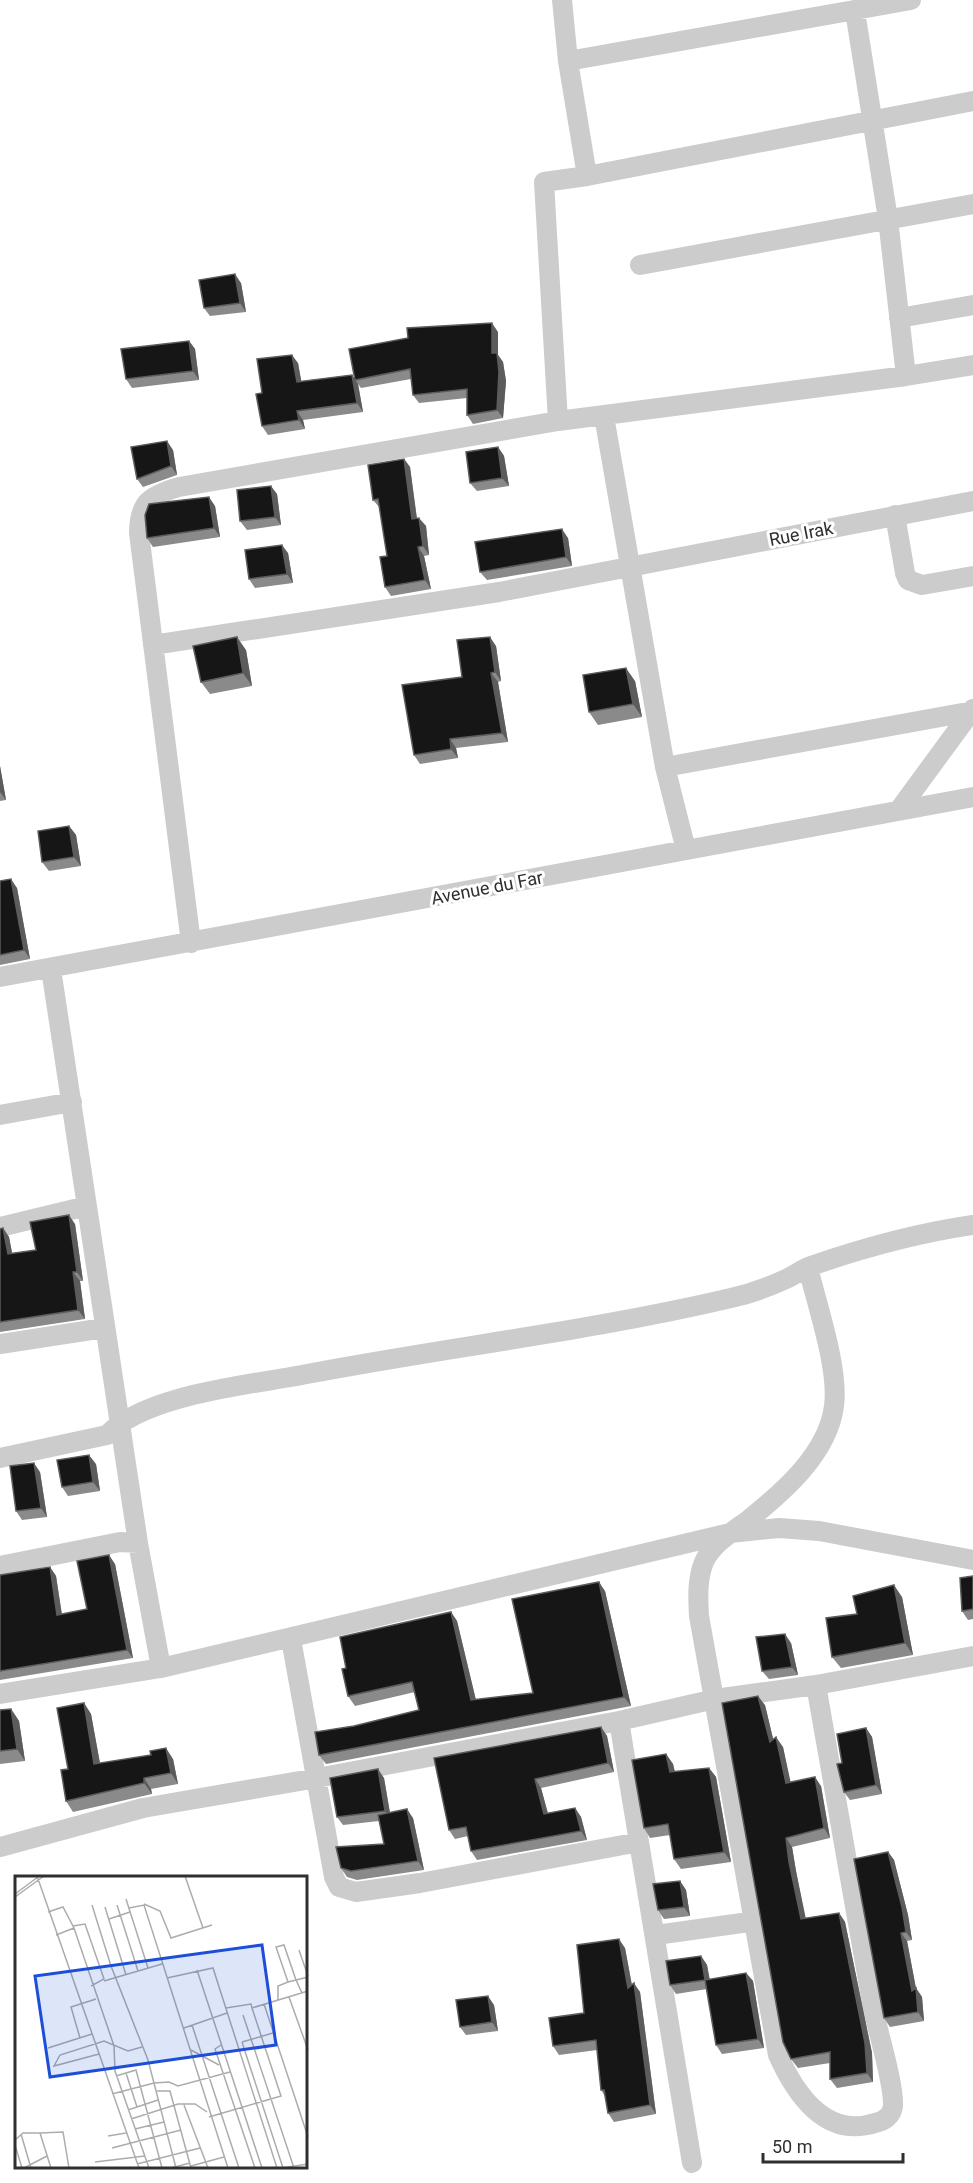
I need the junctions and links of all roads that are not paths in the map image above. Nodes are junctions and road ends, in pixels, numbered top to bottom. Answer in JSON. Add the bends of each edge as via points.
{"nodes":[{"id":1,"x":562,"y":0,"type":"edge"},
{"id":2,"x":911,"y":0,"type":"edge"},
{"id":3,"x":855,"y":11,"type":"junction"},
{"id":4,"x":568,"y":61,"type":"junction"},
{"id":5,"x":973,"y":101,"type":"edge"},
{"id":6,"x":870,"y":122,"type":"junction"},
{"id":7,"x":587,"y":176,"type":"junction"},
{"id":8,"x":973,"y":204,"type":"edge"},
{"id":9,"x":888,"y":219,"type":"junction"},
{"id":10,"x":640,"y":265,"type":"dead end"},
{"id":11,"x":973,"y":305,"type":"edge"},
{"id":12,"x":899,"y":318,"type":"junction"},
{"id":13,"x":973,"y":365,"type":"edge"},
{"id":14,"x":906,"y":376,"type":"junction"},
{"id":15,"x":604,"y":416,"type":"junction"},
{"id":16,"x":558,"y":421,"type":"junction"},
{"id":17,"x":973,"y":501,"type":"edge"},
{"id":18,"x":895,"y":515,"type":"junction"},
{"id":19,"x":629,"y":568,"type":"junction"},
{"id":20,"x":973,"y":576,"type":"edge"},
{"id":21,"x":153,"y":645,"type":"junction"},
{"id":22,"x":973,"y":710,"type":"edge"},
{"id":23,"x":665,"y":767,"type":"junction"},
{"id":24,"x":973,"y":797,"type":"edge"},
{"id":25,"x":899,"y":810,"type":"junction"},
{"id":26,"x":686,"y":850,"type":"junction"},
{"id":27,"x":191,"y":943,"type":"junction"},
{"id":28,"x":51,"y":969,"type":"junction"},
{"id":29,"x":0,"y":978,"type":"edge"},
{"id":30,"x":72,"y":1102,"type":"junction"},
{"id":31,"x":0,"y":1115,"type":"edge"},
{"id":32,"x":87,"y":1206,"type":"junction"},
{"id":33,"x":973,"y":1225,"type":"edge"},
{"id":34,"x":0,"y":1227,"type":"edge"},
{"id":35,"x":808,"y":1267,"type":"junction"},
{"id":36,"x":104,"y":1328,"type":"junction"},
{"id":37,"x":0,"y":1344,"type":"edge"},
{"id":38,"x":118,"y":1423,"type":"junction"},
{"id":39,"x":0,"y":1458,"type":"edge"},
{"id":40,"x":730,"y":1533,"type":"junction"},
{"id":41,"x":138,"y":1543,"type":"junction"},
{"id":42,"x":973,"y":1560,"type":"edge"},
{"id":43,"x":0,"y":1566,"type":"edge"},
{"id":44,"x":291,"y":1639,"type":"junction"},
{"id":45,"x":973,"y":1656,"type":"edge"},
{"id":46,"x":161,"y":1668,"type":"junction"},
{"id":47,"x":816,"y":1685,"type":"junction"},
{"id":48,"x":0,"y":1694,"type":"edge"},
{"id":49,"x":715,"y":1699,"type":"junction"},
{"id":50,"x":619,"y":1721,"type":"junction"},
{"id":51,"x":317,"y":1778,"type":"junction"},
{"id":52,"x":639,"y":1842,"type":"junction"},
{"id":53,"x":0,"y":1847,"type":"edge"},
{"id":54,"x":756,"y":1921,"type":"junction"},
{"id":55,"x":656,"y":1935,"type":"junction"},
{"id":56,"x":692,"y":2163,"type":"dead end"}],
"edges":[{"from":1,"to":4,"type":"street"},
{"from":2,"to":3,"type":"street"},
{"from":3,"to":4,"type":"street"},
{"from":3,"to":6,"type":"street"},
{"from":4,"to":7,"type":"street"},
{"from":5,"to":6,"type":"street"},
{"from":6,"to":7,"type":"street"},
{"from":6,"to":9,"type":"street"},
{"from":7,"to":16,"type":"street","via":[[544,182]]},
{"from":8,"to":9,"type":"street"},
{"from":9,"to":10,"type":"street"},
{"from":9,"to":12,"type":"street"},
{"from":11,"to":12,"type":"street"},
{"from":12,"to":14,"type":"street"},
{"from":13,"to":14,"type":"street"},
{"from":14,"to":15,"type":"street"},
{"from":15,"to":16,"type":"street"},
{"from":15,"to":19,"type":"street"},
{"from":16,"to":21,"type":"street","via":[[159,493],[139,517]]},
{"from":17,"to":18,"type":"street","name":"Rue Irak"},
{"from":18,"to":19,"type":"street","name":"Rue Irak"},
{"from":18,"to":20,"type":"street","via":[[908,580],[922,585]]},
{"from":19,"to":21,"type":"street","name":"Rue Irak","via":[[415,606]]},
{"from":19,"to":23,"type":"street"},
{"from":21,"to":27,"type":"street"},
{"from":22,"to":23,"type":"street"},
{"from":22,"to":25,"type":"street"},
{"from":23,"to":26,"type":"street"},
{"from":24,"to":25,"type":"street","name":"Avenue du Far"},
{"from":25,"to":26,"type":"street","name":"Avenue du Far"},
{"from":26,"to":27,"type":"street","name":"Avenue du Far"},
{"from":27,"to":28,"type":"street","name":"Avenue du Far"},
{"from":28,"to":29,"type":"street","name":"Avenue du Far"},
{"from":28,"to":30,"type":"street"},
{"from":30,"to":31,"type":"street"},
{"from":30,"to":32,"type":"street"},
{"from":32,"to":34,"type":"street"},
{"from":32,"to":36,"type":"street"},
{"from":33,"to":35,"type":"street","via":[[913,1237]]},
{"from":35,"to":38,"type":"street","via":[[733,1297],[210,1392],[146,1408]]},
{"from":35,"to":40,"type":"street","via":[[833,1376],[834,1408],[821,1440],[802,1470],[784,1490]]},
{"from":36,"to":37,"type":"street"},
{"from":36,"to":38,"type":"street"},
{"from":38,"to":39,"type":"street","via":[[107,1435]]},
{"from":38,"to":41,"type":"street"},
{"from":40,"to":42,"type":"street","via":[[780,1528],[819,1531]]},
{"from":40,"to":44,"type":"street"},
{"from":40,"to":49,"type":"street","via":[[704,1561],[698,1594]]},
{"from":41,"to":43,"type":"street","via":[[120,1542]]},
{"from":41,"to":46,"type":"street"},
{"from":44,"to":46,"type":"street"},
{"from":44,"to":51,"type":"street"},
{"from":45,"to":47,"type":"street"},
{"from":46,"to":48,"type":"street"},
{"from":47,"to":49,"type":"street"},
{"from":47,"to":54,"type":"street","via":[[892,2094],[893,2107],[885,2120],[853,2126],[834,2122],[807,2104],[789,2080],[778,2055]]},
{"from":49,"to":50,"type":"street"},
{"from":49,"to":54,"type":"street"},
{"from":50,"to":51,"type":"street"},
{"from":50,"to":52,"type":"street"},
{"from":51,"to":52,"type":"street","via":[[334,1877],[339,1887],[356,1892],[501,1870]]},
{"from":51,"to":53,"type":"street","via":[[143,1808]]},
{"from":52,"to":55,"type":"street"},
{"from":54,"to":55,"type":"street"},
{"from":55,"to":56,"type":"street"}]}
